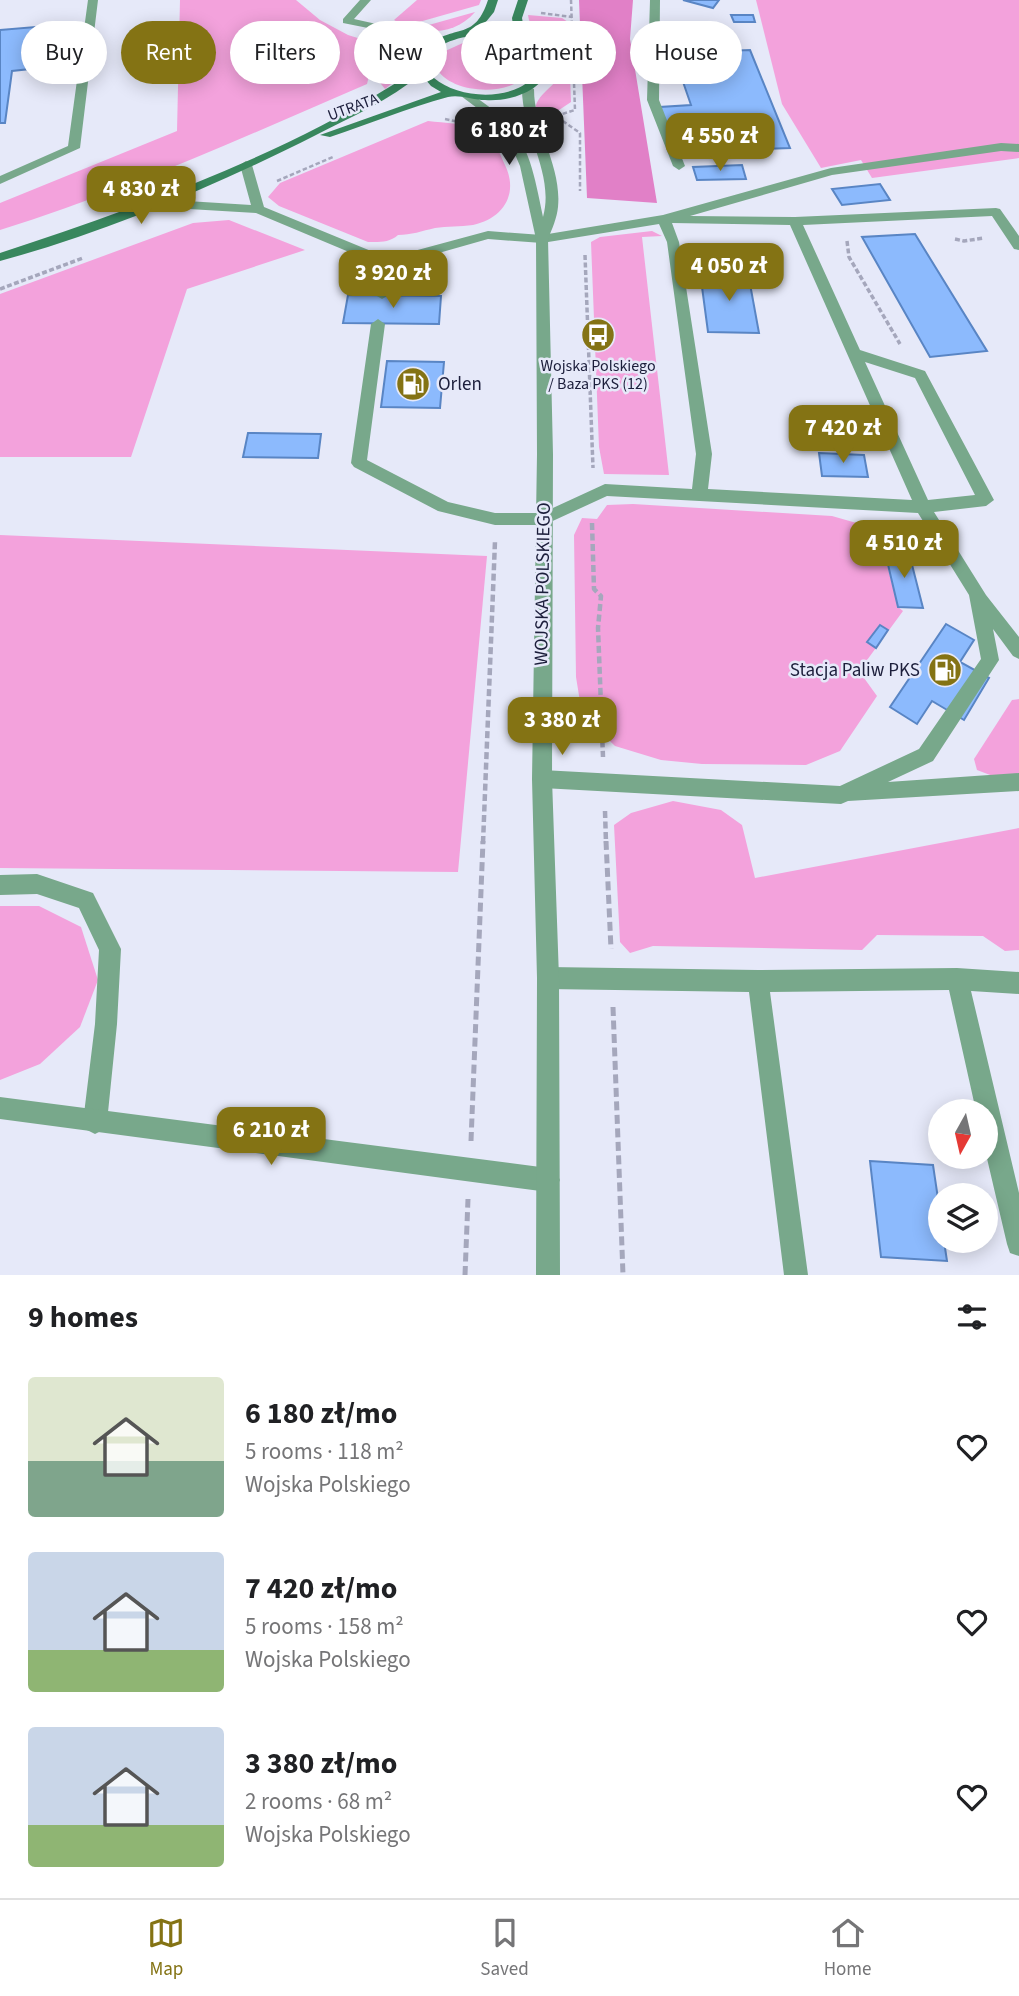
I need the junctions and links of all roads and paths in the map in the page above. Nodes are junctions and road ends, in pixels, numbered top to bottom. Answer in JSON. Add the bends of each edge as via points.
{"nodes":[{"id":1,"x":93,"y":0,"type":"edge"},
{"id":2,"x":366,"y":0,"type":"edge"},
{"id":3,"x":493,"y":0,"type":"edge"},
{"id":4,"x":523,"y":0,"type":"edge"},
{"id":5,"x":571,"y":0,"type":"edge"},
{"id":6,"x":655,"y":0,"type":"edge"},
{"id":7,"x":572,"y":17,"type":"dead end"},
{"id":8,"x":347,"y":21,"type":"junction"},
{"id":9,"x":481,"y":21,"type":"edge"},
{"id":10,"x":518,"y":21,"type":"edge"},
{"id":11,"x":354,"y":22,"type":"edge"},
{"id":12,"x":354,"y":25,"type":"edge"},
{"id":13,"x":399,"y":84,"type":"edge"},
{"id":14,"x":435,"y":84,"type":"edge"},
{"id":15,"x":536,"y":84,"type":"edge"},
{"id":16,"x":528,"y":89,"type":"junction"},
{"id":17,"x":452,"y":92,"type":"junction"},
{"id":18,"x":467,"y":96,"type":"junction"},
{"id":19,"x":557,"y":116,"type":"dead end"},
{"id":20,"x":434,"y":118,"type":"dead end"},
{"id":21,"x":476,"y":125,"type":"dead end"},
{"id":22,"x":1019,"y":148,"type":"edge"},
{"id":23,"x":344,"y":152,"type":"dead end"},
{"id":24,"x":267,"y":156,"type":"junction"},
{"id":25,"x":246,"y":165,"type":"junction"},
{"id":26,"x":679,"y":166,"type":"dead end"},
{"id":27,"x":0,"y":180,"type":"edge"},
{"id":28,"x":271,"y":186,"type":"dead end"},
{"id":29,"x":580,"y":197,"type":"dead end"},
{"id":30,"x":155,"y":203,"type":"junction"},
{"id":31,"x":258,"y":209,"type":"junction"},
{"id":32,"x":664,"y":219,"type":"junction"},
{"id":33,"x":795,"y":221,"type":"junction"},
{"id":34,"x":846,"y":237,"type":"dead end"},
{"id":35,"x":953,"y":238,"type":"dead end"},
{"id":36,"x":985,"y":238,"type":"dead end"},
{"id":37,"x":542,"y":239,"type":"junction"},
{"id":38,"x":584,"y":244,"type":"dead end"},
{"id":39,"x":1019,"y":246,"type":"edge"},
{"id":40,"x":0,"y":257,"type":"edge"},
{"id":41,"x":387,"y":262,"type":"junction"},
{"id":42,"x":382,"y":295,"type":"dead end"},
{"id":43,"x":378,"y":324,"type":"dead end"},
{"id":44,"x":902,"y":348,"type":"dead end"},
{"id":45,"x":854,"y":353,"type":"junction"},
{"id":46,"x":593,"y":468,"type":"dead end"},
{"id":47,"x":699,"y":495,"type":"junction"},
{"id":48,"x":923,"y":507,"type":"junction"},
{"id":49,"x":592,"y":512,"type":"dead end"},
{"id":50,"x":495,"y":519,"type":"junction"},
{"id":51,"x":544,"y":519,"type":"junction"},
{"id":52,"x":977,"y":594,"type":"junction"},
{"id":53,"x":1019,"y":651,"type":"edge"},
{"id":54,"x":542,"y":779,"type":"junction"},
{"id":55,"x":604,"y":782,"type":"junction"},
{"id":56,"x":1019,"y":782,"type":"edge"},
{"id":57,"x":841,"y":795,"type":"junction"},
{"id":58,"x":0,"y":885,"type":"edge"},
{"id":59,"x":548,"y":978,"type":"junction"},
{"id":60,"x":612,"y":979,"type":"junction"},
{"id":61,"x":957,"y":979,"type":"junction"},
{"id":62,"x":758,"y":981,"type":"junction"},
{"id":63,"x":1019,"y":984,"type":"edge"},
{"id":64,"x":0,"y":1108,"type":"edge"},
{"id":65,"x":95,"y":1122,"type":"junction"},
{"id":66,"x":469,"y":1171,"type":"junction"},
{"id":67,"x":548,"y":1180,"type":"junction"},
{"id":68,"x":1019,"y":1244,"type":"edge"},
{"id":69,"x":465,"y":1275,"type":"edge"},
{"id":70,"x":548,"y":1275,"type":"edge"},
{"id":71,"x":623,"y":1275,"type":"edge"},
{"id":72,"x":796,"y":1275,"type":"edge"}],
"edges":[{"from":1,"to":27,"type":"street","via":[[74,148]]},
{"from":2,"to":8,"type":"street"},
{"from":3,"to":9,"type":"main road"},
{"from":4,"to":10,"type":"main road"},
{"from":5,"to":7,"type":"path"},
{"from":6,"to":26,"type":"street","via":[[653,100]]},
{"from":8,"to":11,"type":"street"},
{"from":8,"to":12,"type":"street"},
{"from":13,"to":24,"type":"main road","name":"UTRATA","via":[[386,95]]},
{"from":14,"to":17,"type":"main road"},
{"from":15,"to":16,"type":"main road"},
{"from":16,"to":18,"type":"main road","via":[[499,97]]},
{"from":16,"to":37,"type":"street","name":"WOJSKA POLSKIEGO","via":[[529,120],[551,183],[552,207]]},
{"from":17,"to":18,"type":"main road"},
{"from":17,"to":24,"type":"main road","name":"UTRATA"},
{"from":18,"to":37,"type":"street","name":"WOJSKA POLSKIEGO","via":[[505,125],[519,147]]},
{"from":19,"to":29,"type":"path","via":[[580,132]]},
{"from":20,"to":21,"type":"path"},
{"from":22,"to":32,"type":"street","via":[[831,172]]},
{"from":23,"to":28,"type":"path"},
{"from":24,"to":25,"type":"main road","name":"UTRATA"},
{"from":25,"to":30,"type":"main road","name":"UTRATA"},
{"from":25,"to":31,"type":"street"},
{"from":30,"to":31,"type":"street"},
{"from":30,"to":40,"type":"main road","name":"UTRATA"},
{"from":31,"to":41,"type":"street"},
{"from":32,"to":33,"type":"street"},
{"from":32,"to":37,"type":"street"},
{"from":32,"to":47,"type":"street","via":[[673,242],[704,454]]},
{"from":33,"to":39,"type":"street","via":[[996,212]]},
{"from":33,"to":45,"type":"street"},
{"from":34,"to":44,"type":"path","via":[[849,257]]},
{"from":35,"to":36,"type":"path"},
{"from":37,"to":41,"type":"street","via":[[488,235]]},
{"from":37,"to":51,"type":"street","name":"WOJSKA POLSKIEGO"},
{"from":38,"to":46,"type":"path"},
{"from":41,"to":42,"type":"street"},
{"from":43,"to":50,"type":"street","via":[[359,463],[444,507]]},
{"from":45,"to":48,"type":"street"},
{"from":45,"to":48,"type":"street","via":[[920,375],[986,500]]},
{"from":47,"to":48,"type":"street"},
{"from":47,"to":51,"type":"street","via":[[605,490]]},
{"from":48,"to":52,"type":"street"},
{"from":49,"to":55,"type":"path","via":[[594,589],[601,596],[598,628]]},
{"from":50,"to":51,"type":"street"},
{"from":50,"to":66,"type":"path"},
{"from":51,"to":54,"type":"street","name":"WOJSKA POLSKIEGO"},
{"from":52,"to":53,"type":"street"},
{"from":52,"to":57,"type":"street","via":[[990,660],[969,692],[926,755]]},
{"from":54,"to":55,"type":"street"},
{"from":54,"to":59,"type":"street","name":"WOJSKA POLSKIEGO"},
{"from":55,"to":57,"type":"street"},
{"from":55,"to":60,"type":"path"},
{"from":56,"to":57,"type":"street"},
{"from":58,"to":65,"type":"street","via":[[37,884],[86,900],[110,948]]},
{"from":59,"to":60,"type":"street"},
{"from":59,"to":67,"type":"street","name":"WOJSKA POLSKIEGO"},
{"from":60,"to":62,"type":"street"},
{"from":60,"to":71,"type":"path"},
{"from":61,"to":62,"type":"street"},
{"from":61,"to":63,"type":"street"},
{"from":61,"to":68,"type":"street"},
{"from":62,"to":72,"type":"street"},
{"from":64,"to":65,"type":"street"},
{"from":65,"to":66,"type":"street"},
{"from":66,"to":67,"type":"street"},
{"from":66,"to":69,"type":"path"},
{"from":67,"to":70,"type":"street","name":"WOJSKA POLSKIEGO"}]}
